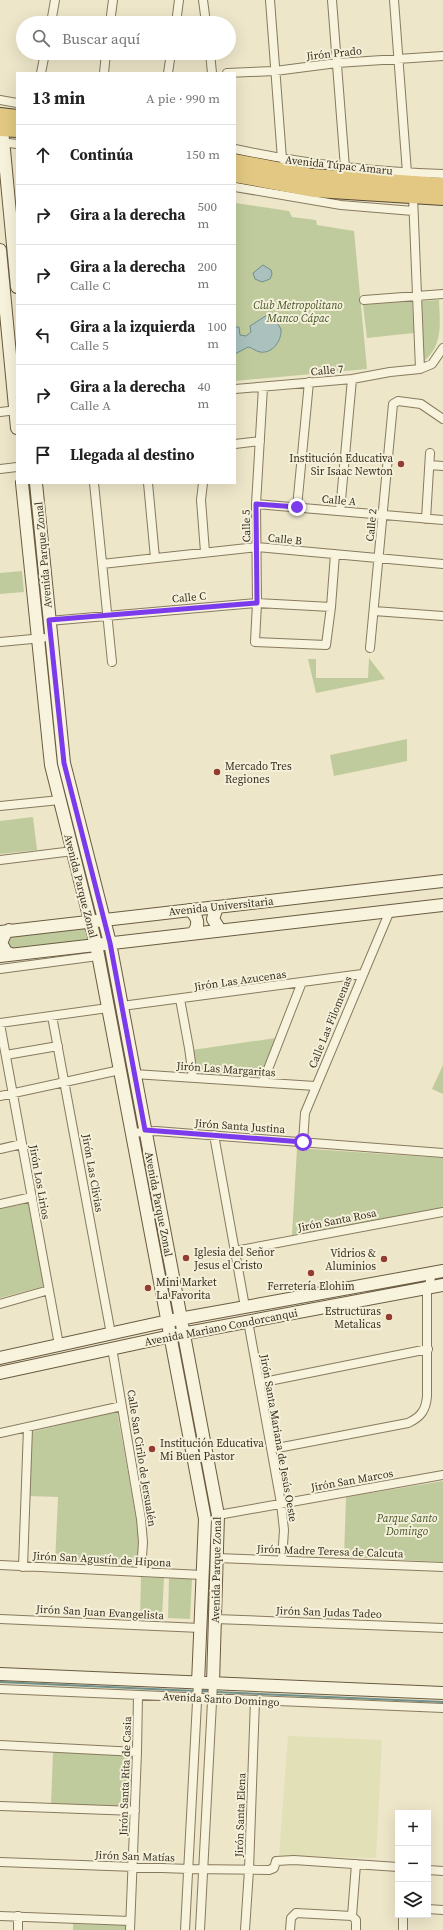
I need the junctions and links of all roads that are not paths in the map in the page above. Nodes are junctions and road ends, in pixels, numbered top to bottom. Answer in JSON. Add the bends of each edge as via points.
{"nodes":[{"id":1,"x":55,"y":0,"type":"edge"},
{"id":2,"x":113,"y":0,"type":"edge"},
{"id":3,"x":179,"y":0,"type":"edge"},
{"id":4,"x":203,"y":0,"type":"edge"},
{"id":5,"x":270,"y":0,"type":"edge"},
{"id":6,"x":332,"y":0,"type":"edge"},
{"id":7,"x":394,"y":0,"type":"edge"},
{"id":8,"x":52,"y":16,"type":"edge"},
{"id":9,"x":111,"y":16,"type":"edge"},
{"id":10,"x":177,"y":16,"type":"edge"},
{"id":11,"x":205,"y":16,"type":"edge"},
{"id":12,"x":443,"y":56,"type":"edge"},
{"id":13,"x":398,"y":59,"type":"junction"},
{"id":14,"x":44,"y":60,"type":"edge"},
{"id":15,"x":105,"y":60,"type":"edge"},
{"id":16,"x":170,"y":60,"type":"edge"},
{"id":17,"x":211,"y":60,"type":"edge"},
{"id":18,"x":337,"y":63,"type":"junction"},
{"id":19,"x":275,"y":71,"type":"junction"},
{"id":20,"x":41,"y":72,"type":"edge"},
{"id":21,"x":104,"y":72,"type":"edge"},
{"id":22,"x":168,"y":72,"type":"edge"},
{"id":23,"x":212,"y":72,"type":"edge"},
{"id":24,"x":236,"y":73,"type":"edge"},
{"id":25,"x":0,"y":100,"type":"edge"},
{"id":26,"x":16,"y":103,"type":"edge"},
{"id":27,"x":16,"y":118,"type":"edge"},
{"id":28,"x":16,"y":130,"type":"edge"},
{"id":29,"x":1,"y":131,"type":"edge"},
{"id":30,"x":16,"y":143,"type":"edge"},
{"id":31,"x":236,"y":149,"type":"edge"},
{"id":32,"x":282,"y":159,"type":"junction"},
{"id":33,"x":236,"y":161,"type":"edge"},
{"id":34,"x":345,"y":168,"type":"junction"},
{"id":35,"x":407,"y":173,"type":"junction"},
{"id":36,"x":443,"y":174,"type":"edge"},
{"id":37,"x":236,"y":175,"type":"edge"},
{"id":38,"x":443,"y":185,"type":"edge"},
{"id":39,"x":236,"y":187,"type":"edge"},
{"id":40,"x":413,"y":196,"type":"junction"},
{"id":41,"x":443,"y":198,"type":"edge"},
{"id":42,"x":5,"y":208,"type":"edge"},
{"id":43,"x":413,"y":211,"type":"junction"},
{"id":44,"x":0,"y":250,"type":"edge"},
{"id":45,"x":16,"y":280,"type":"edge"},
{"id":46,"x":443,"y":294,"type":"edge"},
{"id":47,"x":418,"y":296,"type":"junction"},
{"id":48,"x":364,"y":300,"type":"dead end"},
{"id":49,"x":443,"y":348,"type":"edge"},
{"id":50,"x":420,"y":369,"type":"junction"},
{"id":51,"x":352,"y":379,"type":"junction"},
{"id":52,"x":309,"y":382,"type":"junction"},
{"id":53,"x":263,"y":387,"type":"junction"},
{"id":54,"x":236,"y":389,"type":"edge"},
{"id":55,"x":16,"y":410,"type":"edge"},
{"id":56,"x":0,"y":412,"type":"edge"},
{"id":57,"x":443,"y":419,"type":"edge"},
{"id":58,"x":260,"y":441,"type":"junction"},
{"id":59,"x":236,"y":444,"type":"edge"},
{"id":60,"x":430,"y":453,"type":"dead end"},
{"id":61,"x":430,"y":465,"type":"junction"},
{"id":62,"x":443,"y":466,"type":"edge"},
{"id":63,"x":16,"y":467,"type":"edge"},
{"id":64,"x":0,"y":469,"type":"edge"},
{"id":65,"x":22,"y":484,"type":"edge"},
{"id":66,"x":36,"y":484,"type":"edge"},
{"id":67,"x":94,"y":484,"type":"edge"},
{"id":68,"x":148,"y":484,"type":"edge"},
{"id":69,"x":203,"y":484,"type":"edge"},
{"id":70,"x":256,"y":504,"type":"junction"},
{"id":71,"x":297,"y":507,"type":"junction"},
{"id":72,"x":340,"y":511,"type":"junction"},
{"id":73,"x":383,"y":515,"type":"junction"},
{"id":74,"x":426,"y":519,"type":"junction"},
{"id":75,"x":443,"y":520,"type":"edge"},
{"id":76,"x":257,"y":547,"type":"junction"},
{"id":77,"x":205,"y":552,"type":"junction"},
{"id":78,"x":335,"y":554,"type":"junction"},
{"id":79,"x":155,"y":558,"type":"junction"},
{"id":80,"x":379,"y":559,"type":"junction"},
{"id":81,"x":102,"y":564,"type":"junction"},
{"id":82,"x":443,"y":564,"type":"edge"},
{"id":83,"x":257,"y":603,"type":"junction"},
{"id":84,"x":331,"y":607,"type":"junction"},
{"id":85,"x":374,"y":611,"type":"junction"},
{"id":86,"x":107,"y":615,"type":"junction"},
{"id":87,"x":443,"y":616,"type":"edge"},
{"id":88,"x":49,"y":620,"type":"junction"},
{"id":89,"x":50,"y":637,"type":"junction"},
{"id":90,"x":37,"y":639,"type":"junction"},
{"id":91,"x":0,"y":642,"type":"edge"},
{"id":92,"x":370,"y":648,"type":"dead end"},
{"id":93,"x":112,"y":662,"type":"dead end"},
{"id":94,"x":60,"y":800,"type":"junction"},
{"id":95,"x":0,"y":806,"type":"edge"},
{"id":96,"x":73,"y":851,"type":"junction"},
{"id":97,"x":0,"y":860,"type":"edge"},
{"id":98,"x":443,"y":881,"type":"edge"},
{"id":99,"x":443,"y":905,"type":"edge"},
{"id":100,"x":217,"y":907,"type":"junction"},
{"id":101,"x":189,"y":910,"type":"junction"},
{"id":102,"x":388,"y":913,"type":"junction"},
{"id":103,"x":104,"y":919,"type":"junction"},
{"id":104,"x":90,"y":921,"type":"junction"},
{"id":105,"x":220,"y":930,"type":"junction"},
{"id":106,"x":4,"y":931,"type":"edge"},
{"id":107,"x":193,"y":933,"type":"junction"},
{"id":108,"x":110,"y":943,"type":"junction"},
{"id":109,"x":96,"y":944,"type":"junction"},
{"id":110,"x":6,"y":955,"type":"edge"},
{"id":111,"x":98,"y":956,"type":"junction"},
{"id":112,"x":0,"y":968,"type":"edge"},
{"id":113,"x":362,"y":974,"type":"junction"},
{"id":114,"x":302,"y":982,"type":"junction"},
{"id":115,"x":180,"y":999,"type":"junction"},
{"id":116,"x":122,"y":1006,"type":"junction"},
{"id":117,"x":108,"y":1008,"type":"junction"},
{"id":118,"x":52,"y":1016,"type":"junction"},
{"id":119,"x":0,"y":1023,"type":"edge"},
{"id":120,"x":58,"y":1046,"type":"junction"},
{"id":121,"x":6,"y":1055,"type":"junction"},
{"id":122,"x":120,"y":1070,"type":"junction"},
{"id":123,"x":134,"y":1074,"type":"junction"},
{"id":124,"x":192,"y":1077,"type":"junction"},
{"id":125,"x":65,"y":1082,"type":"junction"},
{"id":126,"x":263,"y":1082,"type":"junction"},
{"id":127,"x":315,"y":1086,"type":"junction"},
{"id":128,"x":13,"y":1093,"type":"junction"},
{"id":129,"x":0,"y":1096,"type":"edge"},
{"id":130,"x":145,"y":1130,"type":"junction"},
{"id":131,"x":132,"y":1133,"type":"junction"},
{"id":132,"x":214,"y":1135,"type":"junction"},
{"id":133,"x":303,"y":1142,"type":"junction"},
{"id":134,"x":22,"y":1144,"type":"junction"},
{"id":135,"x":0,"y":1149,"type":"edge"},
{"id":136,"x":443,"y":1153,"type":"edge"},
{"id":137,"x":32,"y":1197,"type":"junction"},
{"id":138,"x":0,"y":1204,"type":"edge"},
{"id":139,"x":443,"y":1212,"type":"edge"},
{"id":140,"x":235,"y":1251,"type":"junction"},
{"id":141,"x":437,"y":1272,"type":"edge"},
{"id":142,"x":443,"y":1285,"type":"edge"},
{"id":143,"x":429,"y":1287,"type":"junction"},
{"id":144,"x":49,"y":1290,"type":"junction"},
{"id":145,"x":0,"y":1304,"type":"edge"},
{"id":146,"x":239,"y":1308,"type":"junction"},
{"id":147,"x":181,"y":1319,"type":"junction"},
{"id":148,"x":168,"y":1321,"type":"junction"},
{"id":149,"x":242,"y":1322,"type":"junction"},
{"id":150,"x":184,"y":1333,"type":"junction"},
{"id":151,"x":111,"y":1334,"type":"junction"},
{"id":152,"x":171,"y":1336,"type":"junction"},
{"id":153,"x":59,"y":1345,"type":"junction"},
{"id":154,"x":112,"y":1348,"type":"junction"},
{"id":155,"x":428,"y":1349,"type":"junction"},
{"id":156,"x":187,"y":1351,"type":"junction"},
{"id":157,"x":174,"y":1354,"type":"junction"},
{"id":158,"x":0,"y":1358,"type":"edge"},
{"id":159,"x":0,"y":1373,"type":"edge"},
{"id":160,"x":259,"y":1383,"type":"junction"},
{"id":161,"x":122,"y":1406,"type":"junction"},
{"id":162,"x":28,"y":1428,"type":"junction"},
{"id":163,"x":0,"y":1433,"type":"edge"},
{"id":164,"x":272,"y":1449,"type":"junction"},
{"id":165,"x":443,"y":1471,"type":"edge"},
{"id":166,"x":443,"y":1475,"type":"edge"},
{"id":167,"x":433,"y":1477,"type":"junction"},
{"id":168,"x":281,"y":1503,"type":"junction"},
{"id":169,"x":218,"y":1515,"type":"junction"},
{"id":170,"x":217,"y":1558,"type":"junction"},
{"id":171,"x":282,"y":1560,"type":"junction"},
{"id":172,"x":0,"y":1565,"type":"edge"},
{"id":173,"x":23,"y":1567,"type":"junction"},
{"id":174,"x":443,"y":1567,"type":"edge"},
{"id":175,"x":141,"y":1572,"type":"junction"},
{"id":176,"x":202,"y":1575,"type":"junction"},
{"id":177,"x":0,"y":1619,"type":"edge"},
{"id":178,"x":215,"y":1619,"type":"junction"},
{"id":179,"x":200,"y":1628,"type":"junction"},
{"id":180,"x":443,"y":1628,"type":"edge"},
{"id":181,"x":0,"y":1674,"type":"edge"},
{"id":182,"x":198,"y":1682,"type":"junction"},
{"id":183,"x":213,"y":1683,"type":"junction"},
{"id":184,"x":0,"y":1689,"type":"edge"},
{"id":185,"x":443,"y":1693,"type":"edge"},
{"id":186,"x":138,"y":1695,"type":"junction"},
{"id":187,"x":197,"y":1698,"type":"junction"},
{"id":188,"x":212,"y":1698,"type":"junction"},
{"id":189,"x":255,"y":1700,"type":"junction"},
{"id":190,"x":443,"y":1708,"type":"edge"},
{"id":191,"x":0,"y":1745,"type":"edge"},
{"id":192,"x":137,"y":1752,"type":"junction"},
{"id":193,"x":0,"y":1806,"type":"edge"},
{"id":194,"x":135,"y":1812,"type":"junction"},
{"id":195,"x":0,"y":1862,"type":"edge"},
{"id":196,"x":356,"y":1864,"type":"junction"},
{"id":197,"x":133,"y":1867,"type":"junction"},
{"id":198,"x":395,"y":1867,"type":"edge"},
{"id":199,"x":189,"y":1869,"type":"junction"},
{"id":200,"x":204,"y":1869,"type":"junction"},
{"id":201,"x":249,"y":1870,"type":"junction"},
{"id":202,"x":431,"y":1870,"type":"edge"},
{"id":203,"x":443,"y":1871,"type":"edge"},
{"id":204,"x":431,"y":1909,"type":"edge"},
{"id":205,"x":443,"y":1910,"type":"edge"},
{"id":206,"x":0,"y":1916,"type":"edge"},
{"id":207,"x":18,"y":1916,"type":"junction"},
{"id":208,"x":352,"y":1916,"type":"junction"},
{"id":209,"x":403,"y":1918,"type":"edge"},
{"id":210,"x":130,"y":1921,"type":"junction"},
{"id":211,"x":18,"y":1930,"type":"edge"},
{"id":212,"x":130,"y":1930,"type":"edge"},
{"id":213,"x":185,"y":1930,"type":"edge"},
{"id":214,"x":200,"y":1930,"type":"edge"},
{"id":215,"x":245,"y":1930,"type":"edge"},
{"id":216,"x":290,"y":1930,"type":"edge"},
{"id":217,"x":356,"y":1930,"type":"edge"},
{"id":218,"x":403,"y":1930,"type":"edge"}],
"edges":[{"from":1,"to":8,"type":"street"},
{"from":2,"to":9,"type":"street"},
{"from":3,"to":10,"type":"street"},
{"from":4,"to":11,"type":"street"},
{"from":5,"to":19,"type":"street"},
{"from":6,"to":18,"type":"street"},
{"from":7,"to":13,"type":"street"},
{"from":12,"to":13,"type":"street","name":"Jirón Prado"},
{"from":13,"to":18,"type":"street","name":"Jirón Prado"},
{"from":13,"to":35,"type":"street"},
{"from":14,"to":20,"type":"street"},
{"from":15,"to":21,"type":"street"},
{"from":16,"to":22,"type":"street"},
{"from":17,"to":23,"type":"street"},
{"from":18,"to":19,"type":"street","name":"Jirón Prado"},
{"from":18,"to":34,"type":"street"},
{"from":19,"to":24,"type":"street","name":"Jirón Prado"},
{"from":19,"to":32,"type":"street"},
{"from":25,"to":26,"type":"street"},
{"from":27,"to":29,"type":"highway"},
{"from":28,"to":29,"type":"highway"},
{"from":29,"to":30,"type":"street"},
{"from":29,"to":42,"type":"main road"},
{"from":31,"to":32,"type":"street","name":"Avenida Túpac Amaru"},
{"from":32,"to":34,"type":"street","name":"Avenida Túpac Amaru"},
{"from":33,"to":38,"type":"highway","name":"Avenida Túpac Amaru","via":[[313,176]]},
{"from":34,"to":35,"type":"street","name":"Avenida Túpac Amaru"},
{"from":35,"to":36,"type":"street","name":"Avenida Túpac Amaru"},
{"from":37,"to":40,"type":"highway","via":[[315,190]]},
{"from":39,"to":43,"type":"street","via":[[341,205]]},
{"from":40,"to":41,"type":"highway"},
{"from":40,"to":43,"type":"street"},
{"from":42,"to":45,"type":"main road"},
{"from":43,"to":47,"type":"street"},
{"from":44,"to":55,"type":"main road"},
{"from":46,"to":47,"type":"street"},
{"from":47,"to":48,"type":"street"},
{"from":47,"to":50,"type":"street"},
{"from":49,"to":50,"type":"street","via":[[432,364]]},
{"from":50,"to":51,"type":"street","name":"Calle 7"},
{"from":51,"to":52,"type":"street","name":"Calle 7"},
{"from":51,"to":72,"type":"street"},
{"from":52,"to":53,"type":"street","name":"Calle 7"},
{"from":52,"to":71,"type":"street"},
{"from":53,"to":54,"type":"street","name":"Calle 7"},
{"from":53,"to":58,"type":"street","name":"Calle 5"},
{"from":55,"to":56,"type":"street"},
{"from":57,"to":73,"type":"street","name":"Calle 2","via":[[422,404],[398,401],[393,404]]},
{"from":58,"to":59,"type":"street"},
{"from":58,"to":70,"type":"street","name":"Calle 5"},
{"from":60,"to":61,"type":"street"},
{"from":61,"to":62,"type":"street"},
{"from":61,"to":74,"type":"street"},
{"from":63,"to":64,"type":"street"},
{"from":65,"to":90,"type":"main road","name":"Avenida Parque Zonal"},
{"from":66,"to":88,"type":"main road","name":"Avenida Parque Zonal"},
{"from":67,"to":81,"type":"street"},
{"from":68,"to":79,"type":"street"},
{"from":69,"to":77,"type":"street","via":[[201,500]]},
{"from":70,"to":71,"type":"street","name":"Calle A"},
{"from":70,"to":76,"type":"street","name":"Calle 5"},
{"from":71,"to":72,"type":"street","name":"Calle A"},
{"from":72,"to":73,"type":"street","name":"Calle A"},
{"from":73,"to":74,"type":"street","name":"Calle A"},
{"from":73,"to":80,"type":"street","name":"Calle 2"},
{"from":74,"to":75,"type":"street","name":"Calle A"},
{"from":76,"to":77,"type":"street","name":"Calle B"},
{"from":76,"to":78,"type":"street","name":"Calle B"},
{"from":76,"to":83,"type":"street","name":"Calle 5"},
{"from":77,"to":79,"type":"street","name":"Calle B"},
{"from":78,"to":80,"type":"street","name":"Calle B"},
{"from":78,"to":84,"type":"street"},
{"from":79,"to":81,"type":"street","name":"Calle B"},
{"from":80,"to":82,"type":"street","name":"Calle B"},
{"from":80,"to":85,"type":"street","name":"Calle 2"},
{"from":81,"to":86,"type":"street"},
{"from":83,"to":84,"type":"street","name":"Calle C"},
{"from":83,"to":84,"type":"street","name":"Calle 5","via":[[255,642],[323,646],[327,643]]},
{"from":83,"to":86,"type":"street","name":"Calle C"},
{"from":85,"to":87,"type":"street"},
{"from":85,"to":92,"type":"street","name":"Calle 2"},
{"from":86,"to":88,"type":"street","name":"Calle C"},
{"from":86,"to":93,"type":"street"},
{"from":88,"to":89,"type":"main road","name":"Avenida Parque Zonal"},
{"from":89,"to":90,"type":"street"},
{"from":89,"to":103,"type":"main road","name":"Avenida Parque Zonal","via":[[64,763]]},
{"from":90,"to":91,"type":"street"},
{"from":90,"to":94,"type":"main road","name":"Avenida Parque Zonal","via":[[50,758]]},
{"from":94,"to":95,"type":"street"},
{"from":94,"to":96,"type":"main road","name":"Avenida Parque Zonal"},
{"from":96,"to":97,"type":"street"},
{"from":96,"to":104,"type":"main road","name":"Avenida Parque Zonal"},
{"from":98,"to":100,"type":"main road","name":"Avenida Universitaria"},
{"from":99,"to":102,"type":"main road"},
{"from":100,"to":101,"type":"main road","name":"Avenida Universitaria"},
{"from":100,"to":105,"type":"main road","via":[[213,919]]},
{"from":101,"to":103,"type":"main road","name":"Avenida Universitaria"},
{"from":101,"to":107,"type":"main road","via":[[198,920]]},
{"from":102,"to":105,"type":"main road"},
{"from":102,"to":113,"type":"street","name":"Calle Las Filomenas"},
{"from":103,"to":104,"type":"main road","name":"Avenida Universitaria"},
{"from":103,"to":108,"type":"main road","name":"Avenida Parque Zonal"},
{"from":104,"to":106,"type":"main road","name":"Avenida Universitaria"},
{"from":104,"to":109,"type":"main road","name":"Avenida Parque Zonal"},
{"from":105,"to":107,"type":"main road"},
{"from":106,"to":110,"type":"main road","via":[[2,943]]},
{"from":107,"to":108,"type":"main road"},
{"from":108,"to":109,"type":"main road"},
{"from":108,"to":116,"type":"main road","name":"Avenida Parque Zonal"},
{"from":109,"to":110,"type":"main road"},
{"from":109,"to":111,"type":"main road","name":"Avenida Parque Zonal"},
{"from":111,"to":112,"type":"street"},
{"from":111,"to":117,"type":"main road","name":"Avenida Parque Zonal"},
{"from":113,"to":114,"type":"street","name":"Jirón Las Azucenas"},
{"from":113,"to":127,"type":"street","name":"Calle Las Filomenas"},
{"from":114,"to":115,"type":"street","name":"Jirón Las Azucenas"},
{"from":114,"to":126,"type":"street"},
{"from":115,"to":116,"type":"street","name":"Jirón Las Azucenas"},
{"from":115,"to":124,"type":"street"},
{"from":116,"to":123,"type":"main road","name":"Avenida Parque Zonal"},
{"from":117,"to":118,"type":"street"},
{"from":117,"to":122,"type":"main road","name":"Avenida Parque Zonal"},
{"from":118,"to":119,"type":"street"},
{"from":118,"to":120,"type":"street","name":"Jirón Las Clivias"},
{"from":119,"to":121,"type":"street","name":"Jirón Los Lirios"},
{"from":120,"to":121,"type":"street"},
{"from":120,"to":125,"type":"street","name":"Jirón Las Clivias"},
{"from":121,"to":128,"type":"street","name":"Jirón Los Lirios"},
{"from":122,"to":125,"type":"street"},
{"from":122,"to":131,"type":"main road","name":"Avenida Parque Zonal"},
{"from":123,"to":124,"type":"street","name":"Jirón Las Margaritas"},
{"from":123,"to":130,"type":"main road","name":"Avenida Parque Zonal"},
{"from":124,"to":126,"type":"street","name":"Jirón Las Margaritas"},
{"from":125,"to":128,"type":"street"},
{"from":125,"to":151,"type":"street","name":"Jirón Las Clivias"},
{"from":126,"to":127,"type":"street","name":"Jirón Las Margaritas"},
{"from":127,"to":133,"type":"street","name":"Calle Las Filomenas","via":[[305,1112]]},
{"from":128,"to":129,"type":"street"},
{"from":128,"to":134,"type":"street","name":"Jirón Los Lirios"},
{"from":130,"to":131,"type":"street","name":"Jirón Santa Justina"},
{"from":130,"to":132,"type":"street","name":"Jirón Santa Justina"},
{"from":130,"to":147,"type":"main road","name":"Avenida Parque Zonal"},
{"from":131,"to":148,"type":"main road","name":"Avenida Parque Zonal"},
{"from":132,"to":133,"type":"street","name":"Jirón Santa Justina"},
{"from":132,"to":140,"type":"street"},
{"from":133,"to":136,"type":"street","name":"Jirón Santa Justina"},
{"from":134,"to":135,"type":"street"},
{"from":134,"to":137,"type":"street","name":"Jirón Los Lirios"},
{"from":137,"to":138,"type":"street"},
{"from":137,"to":144,"type":"street","name":"Jirón Los Lirios"},
{"from":139,"to":140,"type":"street","name":"Jirón Santa Rosa"},
{"from":140,"to":146,"type":"street"},
{"from":141,"to":143,"type":"street"},
{"from":141,"to":146,"type":"main road","name":"Avenida Mariano Condorcanqui"},
{"from":142,"to":143,"type":"main road","name":"Avenida Mariano Condorcanqui"},
{"from":143,"to":149,"type":"main road","name":"Avenida Mariano Condorcanqui"},
{"from":143,"to":155,"type":"street"},
{"from":144,"to":145,"type":"street"},
{"from":144,"to":153,"type":"street","name":"Jirón Los Lirios"},
{"from":146,"to":147,"type":"main road","name":"Avenida Mariano Condorcanqui"},
{"from":146,"to":149,"type":"main road"},
{"from":147,"to":148,"type":"main road","name":"Avenida Mariano Condorcanqui"},
{"from":147,"to":150,"type":"main road","name":"Avenida Parque Zonal"},
{"from":148,"to":151,"type":"main road","name":"Avenida Mariano Condorcanqui"},
{"from":148,"to":152,"type":"main road","name":"Avenida Parque Zonal"},
{"from":149,"to":150,"type":"main road","name":"Avenida Mariano Condorcanqui"},
{"from":149,"to":160,"type":"street","name":"Jirón Santa Mariana de Jesús Oeste"},
{"from":150,"to":152,"type":"main road","name":"Avenida Mariano Condorcanqui"},
{"from":150,"to":156,"type":"main road","name":"Avenida Parque Zonal"},
{"from":151,"to":153,"type":"main road","name":"Avenida Mariano Condorcanqui"},
{"from":152,"to":154,"type":"main road","name":"Avenida Mariano Condorcanqui"},
{"from":152,"to":157,"type":"main road","name":"Avenida Parque Zonal"},
{"from":153,"to":158,"type":"main road","name":"Avenida Mariano Condorcanqui"},
{"from":154,"to":159,"type":"main road","name":"Avenida Mariano Condorcanqui"},
{"from":154,"to":161,"type":"street","name":"Calle San Cirilo de Jersualén"},
{"from":155,"to":160,"type":"street"},
{"from":155,"to":164,"type":"street","via":[[426,1406],[416,1419],[408,1423]]},
{"from":156,"to":157,"type":"main road"},
{"from":156,"to":169,"type":"main road","name":"Avenida Parque Zonal"},
{"from":157,"to":176,"type":"main road","name":"Avenida Parque Zonal","via":[[205,1519]]},
{"from":160,"to":164,"type":"street","name":"Jirón Santa Mariana de Jesús Oeste"},
{"from":161,"to":162,"type":"street"},
{"from":161,"to":175,"type":"street","name":"Calle San Cirilo de Jersualén","via":[[142,1532]]},
{"from":162,"to":163,"type":"street"},
{"from":162,"to":173,"type":"street"},
{"from":164,"to":168,"type":"street","name":"Jirón Santa Mariana de Jesús Oeste"},
{"from":165,"to":167,"type":"street"},
{"from":166,"to":167,"type":"street","name":"Jirón San Marcos"},
{"from":167,"to":168,"type":"street","name":"Jirón San Marcos"},
{"from":168,"to":169,"type":"street","name":"Jirón San Marcos"},
{"from":168,"to":171,"type":"street","name":"Jirón Santa Mariana de Jesús Oeste","via":[[284,1530]]},
{"from":169,"to":170,"type":"main road","name":"Avenida Parque Zonal"},
{"from":170,"to":171,"type":"street","name":"Jirón Madre Teresa de Calcuta"},
{"from":170,"to":178,"type":"main road","name":"Avenida Parque Zonal"},
{"from":171,"to":174,"type":"street","name":"Jirón Madre Teresa de Calcuta"},
{"from":172,"to":173,"type":"street","name":"Jirón San Agustín de Hipona"},
{"from":173,"to":175,"type":"street","name":"Jirón San Agustín de Hipona"},
{"from":175,"to":176,"type":"street","name":"Jirón San Agustín de Hipona"},
{"from":176,"to":179,"type":"main road","name":"Avenida Parque Zonal"},
{"from":177,"to":179,"type":"street","name":"Jirón San Juan Evangelista"},
{"from":178,"to":180,"type":"street","name":"Jirón San Judas Tadeo"},
{"from":178,"to":183,"type":"main road","name":"Avenida Parque Zonal"},
{"from":179,"to":182,"type":"main road","name":"Avenida Parque Zonal"},
{"from":181,"to":182,"type":"main road","name":"Avenida Santo Domingo"},
{"from":182,"to":183,"type":"main road","name":"Avenida Santo Domingo"},
{"from":182,"to":187,"type":"street","name":"Avenida Parque Zonal"},
{"from":183,"to":185,"type":"main road","name":"Avenida Santo Domingo"},
{"from":183,"to":188,"type":"street","name":"Avenida Parque Zonal"},
{"from":184,"to":186,"type":"street","name":"Avenida Santo Domingo"},
{"from":186,"to":187,"type":"street","name":"Avenida Santo Domingo"},
{"from":186,"to":192,"type":"street","name":"Jirón Santa Rita de Casia"},
{"from":187,"to":188,"type":"street","name":"Avenida Santo Domingo"},
{"from":187,"to":199,"type":"street","name":"Avenida Parque Zonal"},
{"from":188,"to":189,"type":"street","name":"Avenida Santo Domingo"},
{"from":188,"to":200,"type":"street","name":"Avenida Parque Zonal"},
{"from":189,"to":190,"type":"street","name":"Avenida Santo Domingo"},
{"from":189,"to":201,"type":"street","name":"Jirón Santa Elena"},
{"from":191,"to":192,"type":"street"},
{"from":192,"to":194,"type":"street","name":"Jirón Santa Rita de Casia"},
{"from":193,"to":194,"type":"street"},
{"from":194,"to":197,"type":"street","name":"Jirón Santa Rita de Casia"},
{"from":195,"to":197,"type":"street","name":"Jirón San Matías"},
{"from":196,"to":198,"type":"street"},
{"from":196,"to":201,"type":"street","name":"Jirón San Matías","via":[[282,1860],[276,1861],[274,1868],[269,1870]]},
{"from":196,"to":208,"type":"street"},
{"from":197,"to":199,"type":"street","name":"Jirón San Matías"},
{"from":197,"to":210,"type":"street","name":"Jirón Santa Rita de Casia"},
{"from":199,"to":200,"type":"street","name":"Jirón San Matías"},
{"from":199,"to":213,"type":"street","name":"Avenida Parque Zonal"},
{"from":200,"to":201,"type":"street","name":"Jirón San Matías"},
{"from":200,"to":214,"type":"street","name":"Avenida Parque Zonal"},
{"from":201,"to":215,"type":"street","name":"Jirón Santa Elena"},
{"from":202,"to":203,"type":"street"},
{"from":204,"to":205,"type":"street"},
{"from":206,"to":207,"type":"street"},
{"from":207,"to":210,"type":"street"},
{"from":207,"to":211,"type":"street"},
{"from":208,"to":216,"type":"street","via":[[296,1913],[291,1918]]},
{"from":208,"to":217,"type":"street","via":[[356,1920]]},
{"from":209,"to":218,"type":"street"},
{"from":210,"to":212,"type":"street","name":"Jirón Santa Rita de Casia"}]}
